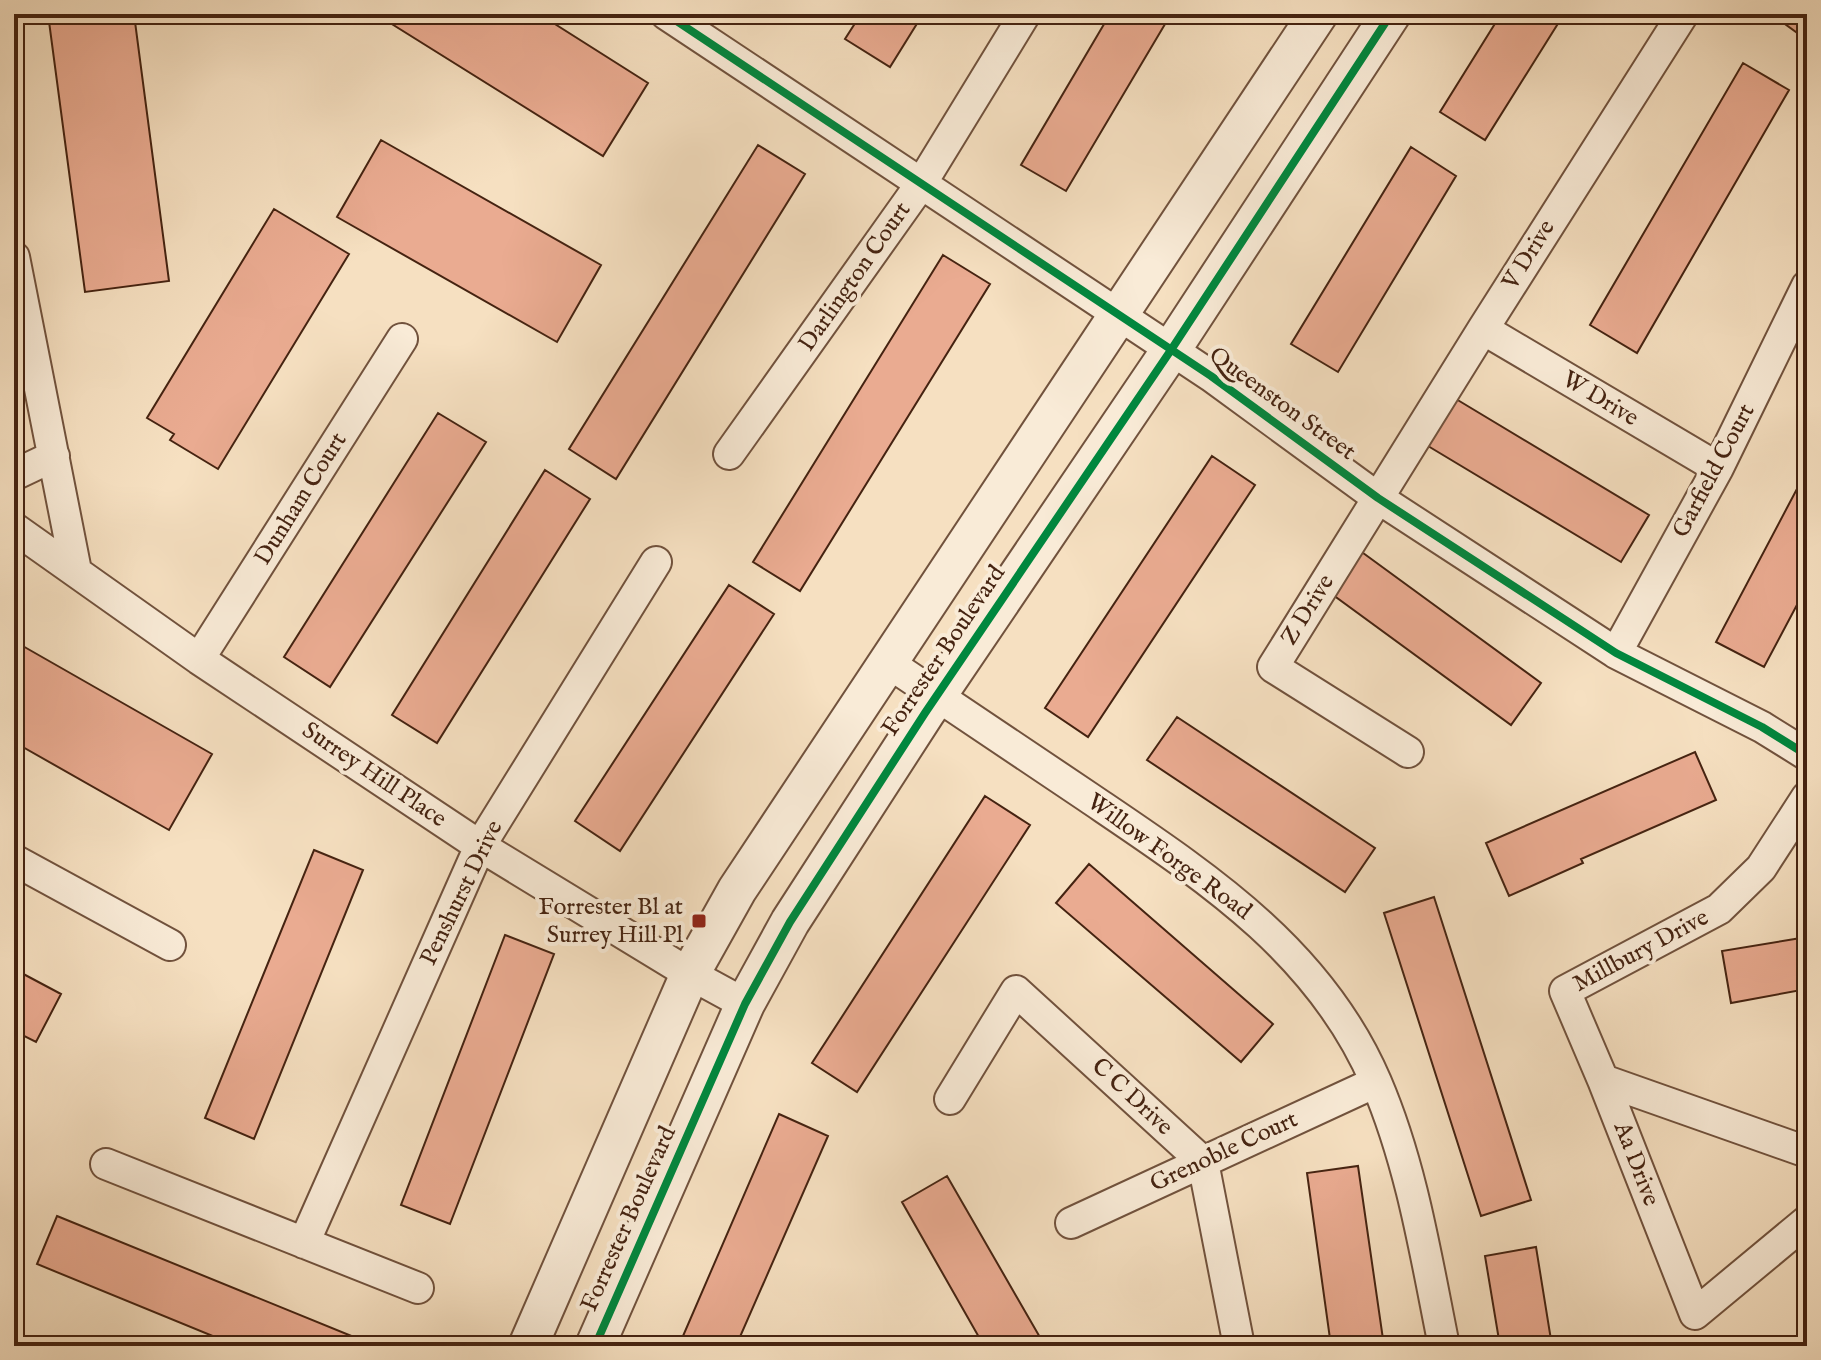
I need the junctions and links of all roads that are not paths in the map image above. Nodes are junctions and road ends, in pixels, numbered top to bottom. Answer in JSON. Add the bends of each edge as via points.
{"nodes":[{"id":1,"x":666,"y":14,"type":"edge"},
{"id":2,"x":1025,"y":14,"type":"edge"},
{"id":3,"x":1318,"y":14,"type":"edge"},
{"id":4,"x":1391,"y":14,"type":"edge"},
{"id":5,"x":1683,"y":14,"type":"edge"},
{"id":6,"x":921,"y":184,"type":"junction"},
{"id":7,"x":14,"y":257,"type":"edge"},
{"id":8,"x":1807,"y":286,"type":"edge"},
{"id":9,"x":1118,"y":317,"type":"junction"},
{"id":10,"x":1483,"y":329,"type":"junction"},
{"id":11,"x":402,"y":339,"type":"dead end"},
{"id":12,"x":1171,"y":350,"type":"junction"},
{"id":13,"x":729,"y":454,"type":"dead end"},
{"id":14,"x":54,"y":456,"type":"junction"},
{"id":15,"x":1718,"y":468,"type":"junction"},
{"id":16,"x":14,"y":475,"type":"edge"},
{"id":17,"x":1378,"y":498,"type":"junction"},
{"id":18,"x":14,"y":528,"type":"edge"},
{"id":19,"x":656,"y":562,"type":"dead end"},
{"id":20,"x":76,"y":571,"type":"junction"},
{"id":21,"x":1616,"y":653,"type":"junction"},
{"id":22,"x":199,"y":659,"type":"junction"},
{"id":23,"x":887,"y":662,"type":"junction"},
{"id":24,"x":937,"y":696,"type":"junction"},
{"id":25,"x":1408,"y":752,"type":"dead end"},
{"id":26,"x":1807,"y":755,"type":"edge"},
{"id":27,"x":1807,"y":797,"type":"edge"},
{"id":28,"x":480,"y":846,"type":"junction"},
{"id":29,"x":14,"y":860,"type":"edge"},
{"id":30,"x":170,"y":945,"type":"dead end"},
{"id":31,"x":690,"y":974,"type":"junction"},
{"id":32,"x":745,"y":1004,"type":"junction"},
{"id":33,"x":1603,"y":1080,"type":"junction"},
{"id":34,"x":1376,"y":1082,"type":"junction"},
{"id":35,"x":950,"y":1099,"type":"dead end"},
{"id":36,"x":1807,"y":1152,"type":"edge"},
{"id":37,"x":1203,"y":1162,"type":"junction"},
{"id":38,"x":106,"y":1164,"type":"dead end"},
{"id":39,"x":1807,"y":1221,"type":"edge"},
{"id":40,"x":1071,"y":1223,"type":"dead end"},
{"id":41,"x":304,"y":1243,"type":"junction"},
{"id":42,"x":418,"y":1288,"type":"dead end"},
{"id":43,"x":528,"y":1346,"type":"edge"},
{"id":44,"x":595,"y":1346,"type":"edge"},
{"id":45,"x":1239,"y":1346,"type":"edge"},
{"id":46,"x":1444,"y":1346,"type":"edge"}],
"edges":[{"from":1,"to":6,"type":"street","name":"Queenston Street"},
{"from":2,"to":6,"type":"street","name":"Darlington Court"},
{"from":3,"to":9,"type":"street","name":"Forrester Boulevard"},
{"from":4,"to":12,"type":"street","name":"Forrester Boulevard"},
{"from":5,"to":10,"type":"street","name":"V Drive"},
{"from":6,"to":9,"type":"street","name":"Queenston Street"},
{"from":6,"to":13,"type":"street","name":"Darlington Court"},
{"from":7,"to":14,"type":"street"},
{"from":8,"to":15,"type":"street","name":"Garfield Court"},
{"from":9,"to":12,"type":"street","name":"Queenston Street"},
{"from":9,"to":23,"type":"street","name":"Forrester Boulevard"},
{"from":10,"to":15,"type":"street","name":"W Drive"},
{"from":10,"to":17,"type":"street","name":"V Drive"},
{"from":11,"to":22,"type":"street","name":"Dunham Court"},
{"from":12,"to":17,"type":"street","name":"Queenston Street"},
{"from":12,"to":24,"type":"street","name":"Forrester Boulevard"},
{"from":14,"to":16,"type":"street"},
{"from":14,"to":20,"type":"street"},
{"from":15,"to":21,"type":"street","name":"Garfield Court"},
{"from":17,"to":21,"type":"street","name":"Queenston Street"},
{"from":17,"to":25,"type":"street","name":"Z Drive","via":[[1273,667]]},
{"from":18,"to":20,"type":"street","name":"Surrey Hill Place"},
{"from":19,"to":28,"type":"street","name":"Penshurst Drive"},
{"from":20,"to":22,"type":"street","name":"Surrey Hill Place"},
{"from":21,"to":26,"type":"street","name":"Queenston Street"},
{"from":22,"to":28,"type":"street","name":"Surrey Hill Place"},
{"from":23,"to":24,"type":"street","name":"Willow Forge Road"},
{"from":23,"to":31,"type":"street","name":"Forrester Boulevard","via":[[737,890]]},
{"from":24,"to":32,"type":"street","name":"Forrester Boulevard","via":[[790,922]]},
{"from":24,"to":34,"type":"street","name":"Willow Forge Road","via":[[1243,907],[1330,1000]]},
{"from":27,"to":33,"type":"street","name":"Millbury Drive","via":[[1761,868],[1719,909],[1565,991]]},
{"from":28,"to":31,"type":"street","name":"Surrey Hill Place"},
{"from":28,"to":41,"type":"street","name":"Penshurst Drive"},
{"from":29,"to":30,"type":"street"},
{"from":31,"to":32,"type":"street","name":"Surrey Hill Place"},
{"from":31,"to":43,"type":"street","name":"Forrester Boulevard"},
{"from":32,"to":44,"type":"street","name":"Forrester Boulevard"},
{"from":33,"to":36,"type":"street","name":"Aa Drive"},
{"from":33,"to":39,"type":"street","name":"Aa Drive","via":[[1695,1314]]},
{"from":34,"to":37,"type":"street","name":"Grenoble Court"},
{"from":34,"to":46,"type":"street","name":"Willow Forge Road","via":[[1412,1189]]},
{"from":35,"to":37,"type":"street","name":"C C Drive","via":[[1016,991]]},
{"from":37,"to":40,"type":"street","name":"Grenoble Court"},
{"from":37,"to":45,"type":"street"},
{"from":38,"to":41,"type":"street"},
{"from":41,"to":42,"type":"street"}]}
